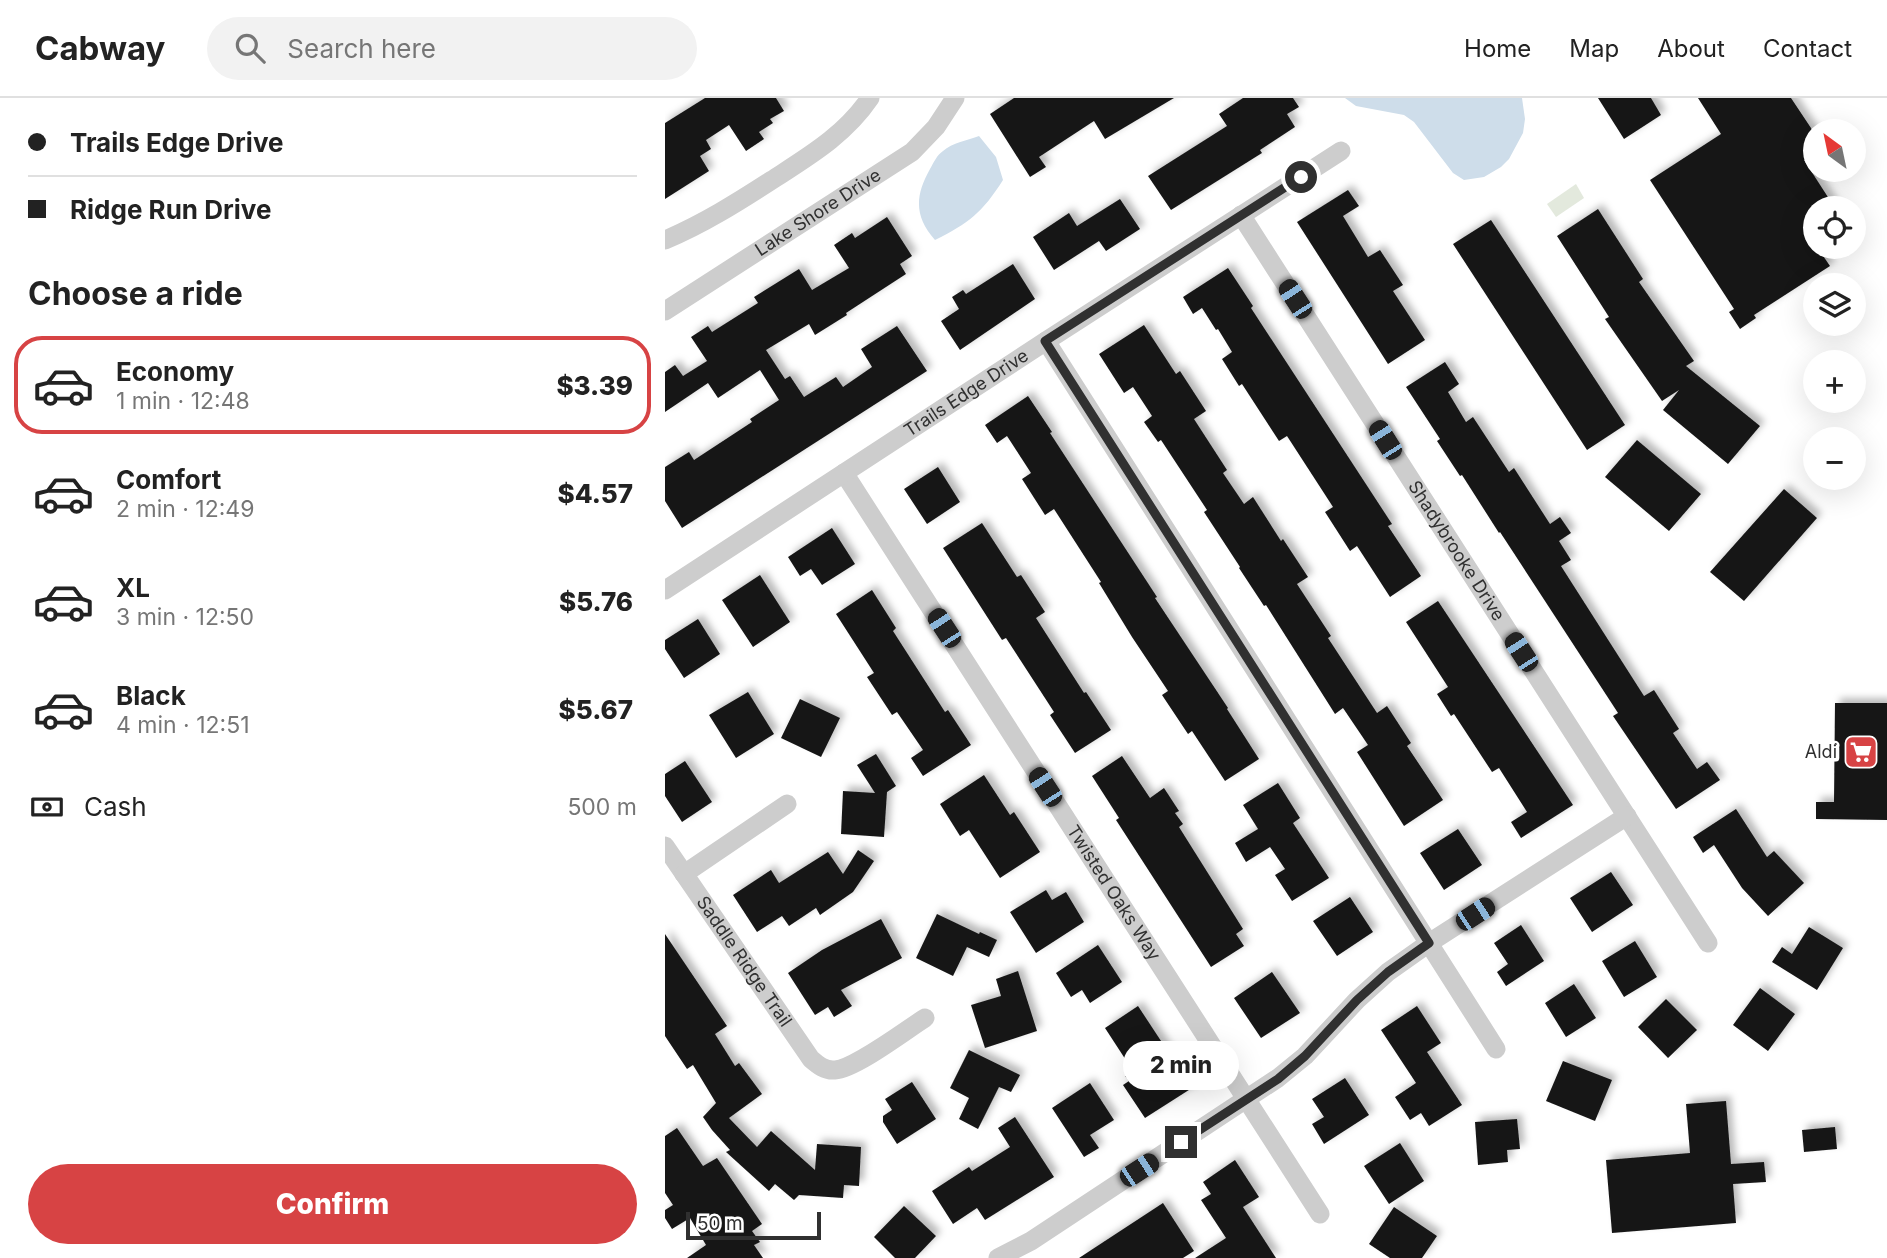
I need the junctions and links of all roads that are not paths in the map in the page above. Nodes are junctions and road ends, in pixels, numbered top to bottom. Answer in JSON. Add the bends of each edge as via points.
{"nodes":[{"id":1,"x":870,"y":98,"type":"edge"},
{"id":2,"x":955,"y":98,"type":"edge"},
{"id":3,"x":1341,"y":152,"type":"dead end"},
{"id":4,"x":1241,"y":215,"type":"junction"},
{"id":5,"x":665,"y":240,"type":"edge"},
{"id":6,"x":665,"y":311,"type":"edge"},
{"id":7,"x":1045,"y":341,"type":"junction"},
{"id":8,"x":844,"y":473,"type":"junction"},
{"id":9,"x":665,"y":590,"type":"edge"},
{"id":10,"x":786,"y":804,"type":"dead end"},
{"id":11,"x":1627,"y":816,"type":"junction"},
{"id":12,"x":665,"y":846,"type":"edge"},
{"id":13,"x":684,"y":874,"type":"junction"},
{"id":14,"x":1429,"y":943,"type":"junction"},
{"id":15,"x":1708,"y":943,"type":"dead end"},
{"id":16,"x":925,"y":1018,"type":"dead end"},
{"id":17,"x":1496,"y":1049,"type":"dead end"},
{"id":18,"x":1246,"y":1100,"type":"junction"},
{"id":19,"x":1320,"y":1214,"type":"dead end"},
{"id":20,"x":998,"y":1258,"type":"edge"}],
"edges":[{"from":1,"to":5,"type":"street","via":[[848,127],[821,148],[723,211]]},
{"from":2,"to":6,"type":"street","name":"Lake Shore Drive","via":[[912,152]]},
{"from":3,"to":4,"type":"street","name":"Trails Edge Drive"},
{"from":4,"to":7,"type":"street","name":"Trails Edge Drive"},
{"from":4,"to":11,"type":"street","name":"Shadybrooke Drive"},
{"from":7,"to":8,"type":"street","name":"Trails Edge Drive"},
{"from":7,"to":14,"type":"street"},
{"from":8,"to":9,"type":"street","name":"Trails Edge Drive"},
{"from":8,"to":18,"type":"street","name":"Twisted Oaks Way"},
{"from":10,"to":13,"type":"street"},
{"from":11,"to":14,"type":"street"},
{"from":11,"to":15,"type":"street","name":"Shadybrooke Drive"},
{"from":12,"to":13,"type":"street","name":"Saddle Ridge Trail"},
{"from":13,"to":16,"type":"street","name":"Saddle Ridge Trail","via":[[819,1066],[838,1070],[853,1064]]},
{"from":14,"to":17,"type":"street"},
{"from":14,"to":18,"type":"street","via":[[1357,1000],[1305,1056]]},
{"from":18,"to":19,"type":"street","name":"Twisted Oaks Way"},
{"from":18,"to":20,"type":"street"}]}
